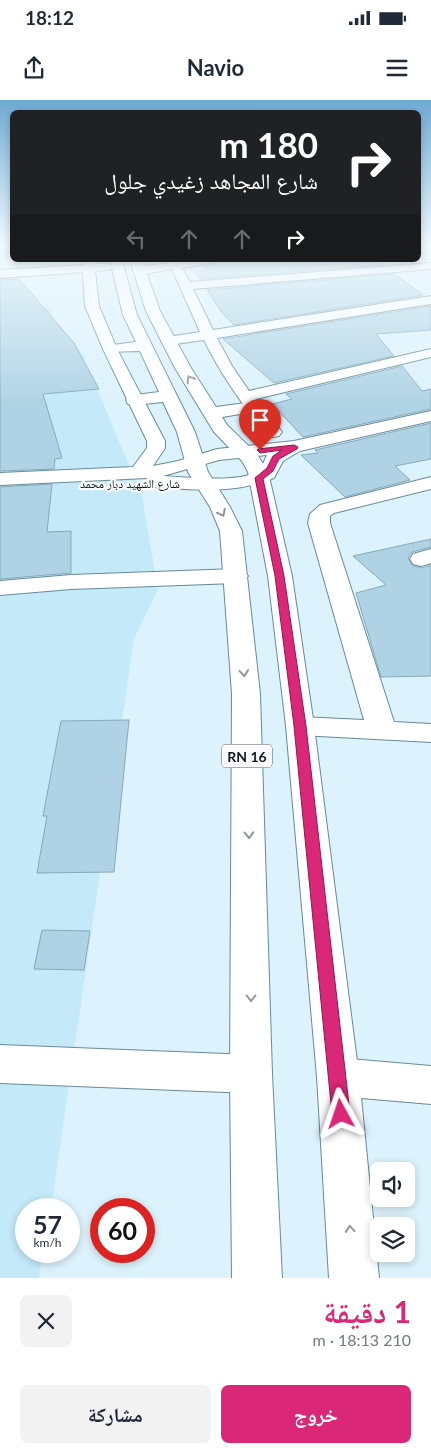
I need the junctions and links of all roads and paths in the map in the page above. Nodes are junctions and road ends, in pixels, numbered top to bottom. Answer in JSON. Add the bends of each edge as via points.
{"nodes":[{"id":1,"x":91,"y":298,"type":"edge"},
{"id":2,"x":125,"y":298,"type":"edge"},
{"id":3,"x":191,"y":298,"type":"edge"},
{"id":4,"x":431,"y":300,"type":"edge"},
{"id":5,"x":208,"y":334,"type":"junction"},
{"id":6,"x":156,"y":343,"type":"junction"},
{"id":7,"x":110,"y":349,"type":"junction"},
{"id":8,"x":431,"y":353,"type":"edge"},
{"id":9,"x":168,"y":396,"type":"junction"},
{"id":10,"x":134,"y":400,"type":"junction"},
{"id":11,"x":249,"y":402,"type":"junction"},
{"id":12,"x":211,"y":413,"type":"junction"},
{"id":13,"x":431,"y":416,"type":"edge"},
{"id":14,"x":273,"y":432,"type":"dead end"},
{"id":15,"x":294,"y":447,"type":"junction"},
{"id":16,"x":244,"y":452,"type":"junction"},
{"id":17,"x":199,"y":473,"type":"junction"},
{"id":18,"x":138,"y":474,"type":"junction"},
{"id":19,"x":259,"y":478,"type":"junction"},
{"id":20,"x":3,"y":483,"type":"edge"},
{"id":21,"x":431,"y":483,"type":"edge"},
{"id":22,"x":236,"y":576,"type":"junction"},
{"id":23,"x":0,"y":588,"type":"edge"},
{"id":24,"x":300,"y":726,"type":"junction"},
{"id":25,"x":382,"y":731,"type":"junction"},
{"id":26,"x":431,"y":733,"type":"edge"},
{"id":27,"x":0,"y":1064,"type":"edge"},
{"id":28,"x":251,"y":1074,"type":"junction"},
{"id":29,"x":338,"y":1077,"type":"junction"},
{"id":30,"x":431,"y":1085,"type":"edge"},
{"id":31,"x":257,"y":1278,"type":"edge"},
{"id":32,"x":354,"y":1278,"type":"edge"}],
"edges":[{"from":1,"to":7,"type":"street"},
{"from":2,"to":6,"type":"street","number":"RN 16","via":[[130,315]]},
{"from":3,"to":5,"type":"street"},
{"from":4,"to":5,"type":"street"},
{"from":5,"to":6,"type":"street"},
{"from":5,"to":11,"type":"street","via":[[224,366]]},
{"from":6,"to":7,"type":"street"},
{"from":6,"to":9,"type":"street","number":"RN 16"},
{"from":12,"to":6,"type":"street","number":"RN 16","one_way":true},
{"from":7,"to":10,"type":"street"},
{"from":8,"to":11,"type":"street"},
{"from":9,"to":10,"type":"street"},
{"from":9,"to":17,"type":"street","number":"RN 16"},
{"from":10,"to":18,"type":"street","via":[[156,441],[156,448]]},
{"from":11,"to":12,"type":"street"},
{"from":11,"to":14,"type":"street"},
{"from":12,"to":16,"type":"street","number":"RN 16","via":[[220,428]]},
{"from":13,"to":15,"type":"street"},
{"from":15,"to":16,"type":"street","name":"شارع الشهيد دبار محمد"},
{"from":15,"to":19,"type":"street","via":[[275,458],[270,470]]},
{"from":16,"to":17,"type":"street","name":"شارع الشهيد دبار محمد","via":[[217,455]]},
{"from":16,"to":19,"type":"street","number":"RN 16","via":[[255,465]]},
{"from":17,"to":18,"type":"street","name":"شارع الشهيد دبار محمد","via":[[167,470]]},
{"from":17,"to":19,"type":"street","name":"شارع الشهيد دبار محمد","via":[[239,483]]},
{"from":17,"to":20,"type":"street","name":"شارع الشهيد دبار محمد","via":[[150,481]]},
{"from":17,"to":22,"type":"street","number":"RN 16","one_way":true,"via":[[231,532]]},
{"from":18,"to":20,"type":"street","name":"شارع الشهيد دبار محمد"},
{"from":19,"to":24,"type":"street","number":"RN 16","via":[[280,576]]},
{"from":21,"to":25,"type":"street","via":[[327,509],[319,518]]},
{"from":22,"to":23,"type":"street"},
{"from":22,"to":28,"type":"street","number":"RN 16","one_way":true,"via":[[246,694]]},
{"from":24,"to":25,"type":"street"},
{"from":24,"to":29,"type":"street","number":"RN 16"},
{"from":25,"to":26,"type":"street"},
{"from":27,"to":28,"type":"street"},
{"from":28,"to":31,"type":"street","number":"RN 16"},
{"from":29,"to":30,"type":"street"},
{"from":32,"to":29,"type":"street","number":"RN 16","one_way":true}]}
